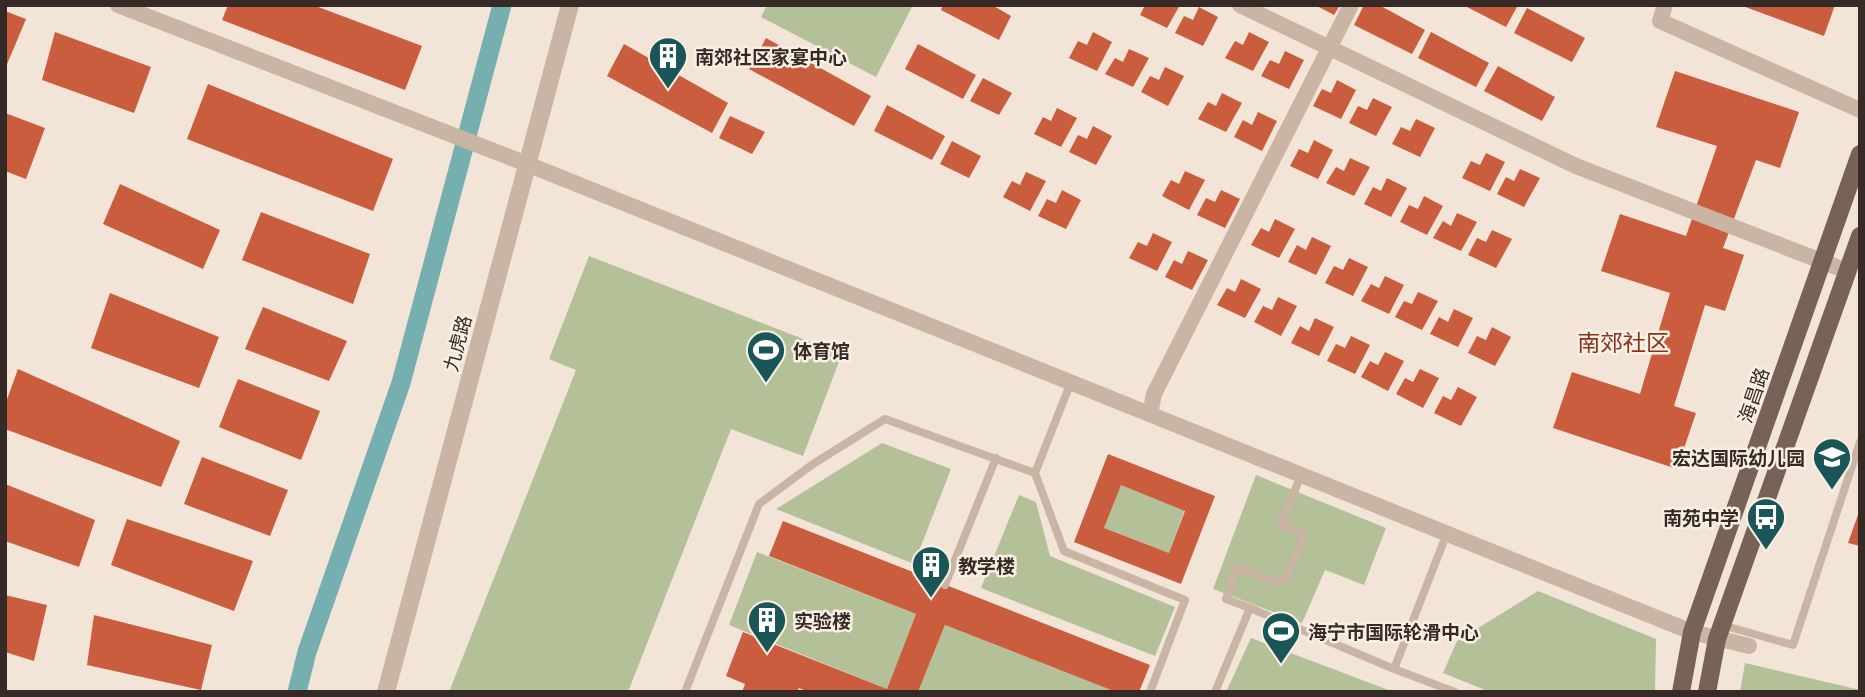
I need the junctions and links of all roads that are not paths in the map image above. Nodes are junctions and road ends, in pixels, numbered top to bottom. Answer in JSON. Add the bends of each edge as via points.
{"nodes":[{"id":1,"x":118,"y":5,"type":"edge"},
{"id":2,"x":570,"y":5,"type":"edge"},
{"id":3,"x":1240,"y":5,"type":"edge"},
{"id":4,"x":1351,"y":5,"type":"edge"},
{"id":5,"x":1665,"y":5,"type":"edge"},
{"id":6,"x":1330,"y":48,"type":"junction"},
{"id":7,"x":1860,"y":110,"type":"edge"},
{"id":8,"x":1860,"y":154,"type":"edge"},
{"id":9,"x":527,"y":164,"type":"junction"},
{"id":10,"x":1860,"y":236,"type":"edge"},
{"id":11,"x":1822,"y":262,"type":"junction"},
{"id":12,"x":1847,"y":271,"type":"junction"},
{"id":13,"x":1071,"y":382,"type":"junction"},
{"id":14,"x":1150,"y":414,"type":"junction"},
{"id":15,"x":1860,"y":442,"type":"edge"},
{"id":16,"x":996,"y":458,"type":"junction"},
{"id":17,"x":1035,"y":473,"type":"junction"},
{"id":18,"x":1301,"y":475,"type":"junction"},
{"id":19,"x":1447,"y":533,"type":"junction"},
{"id":20,"x":945,"y":585,"type":"dead end"},
{"id":21,"x":1250,"y":608,"type":"junction"},
{"id":22,"x":1692,"y":632,"type":"junction"},
{"id":23,"x":1719,"y":632,"type":"junction"},
{"id":24,"x":1749,"y":646,"type":"dead end"},
{"id":25,"x":1394,"y":668,"type":"junction"},
{"id":26,"x":386,"y":692,"type":"edge"},
{"id":27,"x":685,"y":692,"type":"edge"},
{"id":28,"x":1150,"y":692,"type":"edge"},
{"id":29,"x":1215,"y":692,"type":"edge"},
{"id":30,"x":1455,"y":692,"type":"edge"},
{"id":31,"x":1681,"y":692,"type":"edge"},
{"id":32,"x":1707,"y":692,"type":"edge"}],
"edges":[{"from":1,"to":9,"type":"street"},
{"from":2,"to":9,"type":"street","name":"九虎路"},
{"from":3,"to":6,"type":"street"},
{"from":4,"to":6,"type":"street"},
{"from":5,"to":7,"type":"street","via":[[1660,21]]},
{"from":6,"to":11,"type":"street","via":[[1576,166]]},
{"from":6,"to":14,"type":"street","via":[[1154,394]]},
{"from":8,"to":11,"type":"main road","name":"海昌路"},
{"from":9,"to":13,"type":"street"},
{"from":9,"to":26,"type":"street","name":"九虎路"},
{"from":10,"to":12,"type":"main road"},
{"from":11,"to":12,"type":"street"},
{"from":11,"to":22,"type":"main road","name":"海昌路"},
{"from":12,"to":23,"type":"main road"},
{"from":13,"to":14,"type":"street"},
{"from":13,"to":17,"type":"lane"},
{"from":14,"to":18,"type":"street"},
{"from":15,"to":23,"type":"lane","via":[[1793,645]]},
{"from":16,"to":17,"type":"lane"},
{"from":16,"to":20,"type":"lane"},
{"from":16,"to":27,"type":"lane","via":[[885,419],[759,504]]},
{"from":17,"to":28,"type":"lane","via":[[1064,551],[1185,600]]},
{"from":18,"to":19,"type":"street"},
{"from":18,"to":21,"type":"lane","via":[[1281,525],[1304,537],[1286,579],[1279,583],[1237,567],[1227,599]]},
{"from":19,"to":22,"type":"street"},
{"from":19,"to":25,"type":"lane"},
{"from":21,"to":25,"type":"lane"},
{"from":21,"to":29,"type":"lane"},
{"from":22,"to":23,"type":"street"},
{"from":22,"to":31,"type":"main road","name":"海昌路"},
{"from":23,"to":24,"type":"street"},
{"from":23,"to":32,"type":"main road"},
{"from":25,"to":30,"type":"lane"}]}
